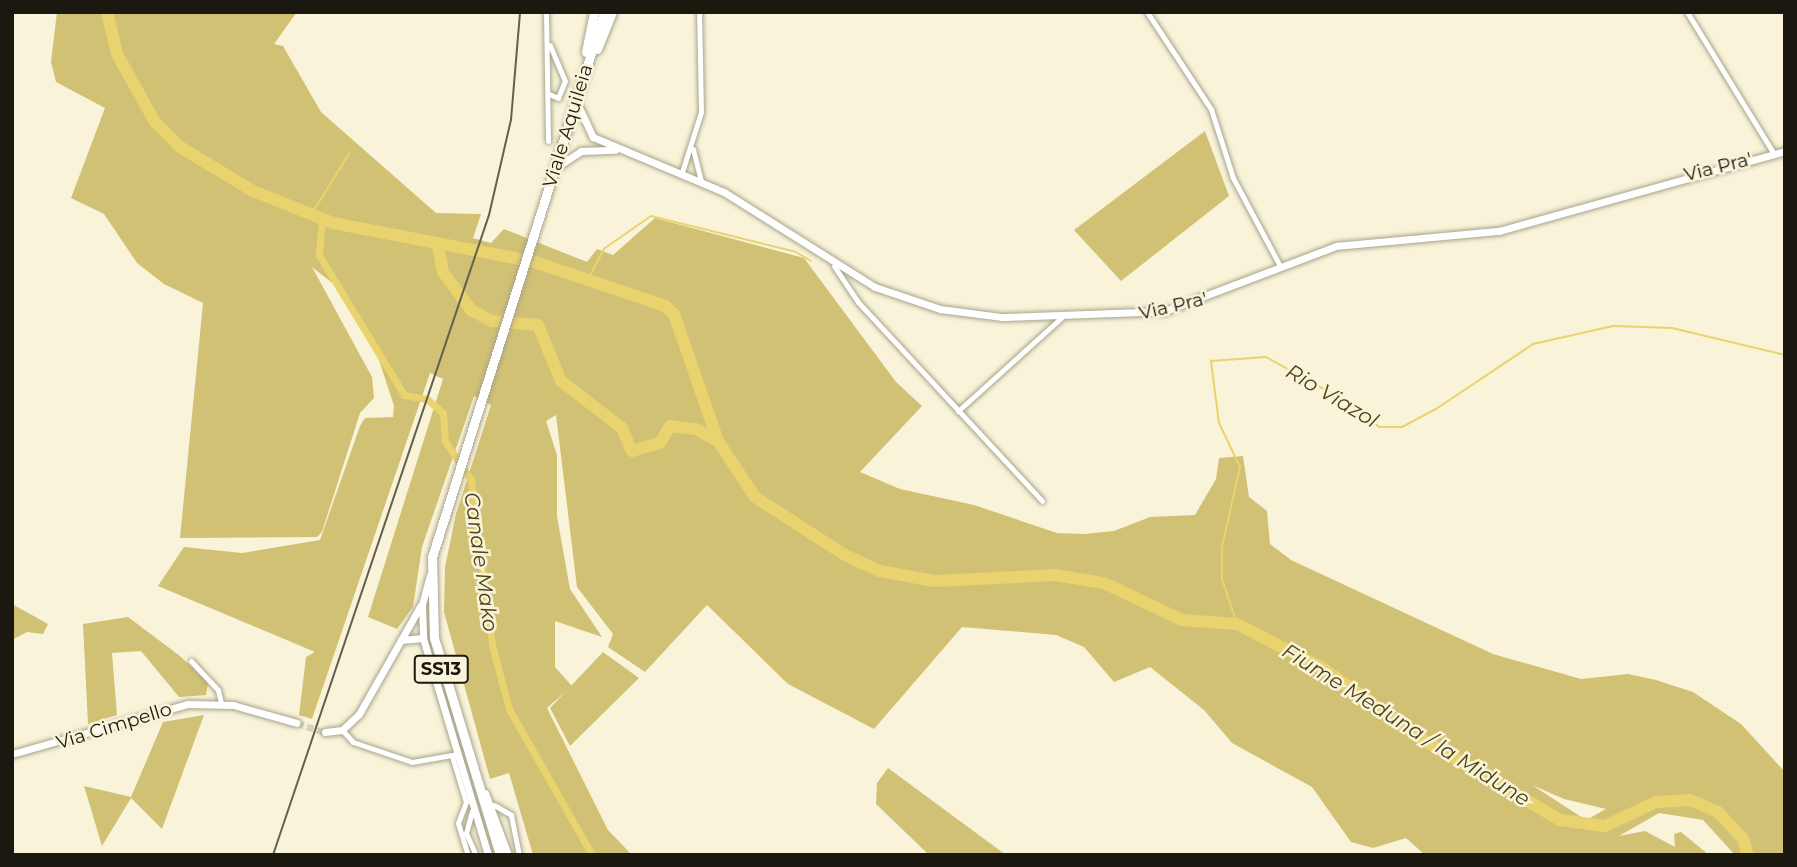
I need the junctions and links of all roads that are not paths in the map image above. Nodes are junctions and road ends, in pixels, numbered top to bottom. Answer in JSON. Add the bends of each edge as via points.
{"nodes":[{"id":1,"x":594,"y":12,"type":"edge"},
{"id":2,"x":604,"y":12,"type":"edge"},
{"id":3,"x":612,"y":12,"type":"edge"},
{"id":4,"x":699,"y":12,"type":"edge"},
{"id":5,"x":1147,"y":12,"type":"edge"},
{"id":6,"x":1687,"y":12,"type":"edge"},
{"id":7,"x":546,"y":15,"type":"edge"},
{"id":8,"x":549,"y":94,"type":"junction"},
{"id":9,"x":577,"y":95,"type":"junction"},
{"id":10,"x":694,"y":139,"type":"junction"},
{"id":11,"x":548,"y":141,"type":"dead end"},
{"id":12,"x":621,"y":151,"type":"junction"},
{"id":13,"x":1785,"y":151,"type":"edge"},
{"id":14,"x":1774,"y":154,"type":"junction"},
{"id":15,"x":555,"y":169,"type":"junction"},
{"id":16,"x":682,"y":172,"type":"junction"},
{"id":17,"x":701,"y":180,"type":"junction"},
{"id":18,"x":1280,"y":265,"type":"junction"},
{"id":19,"x":834,"y":266,"type":"junction"},
{"id":20,"x":1062,"y":317,"type":"junction"},
{"id":21,"x":958,"y":411,"type":"junction"},
{"id":22,"x":1042,"y":501,"type":"dead end"},
{"id":23,"x":430,"y":575,"type":"junction"},
{"id":24,"x":422,"y":605,"type":"junction"},
{"id":25,"x":423,"y":638,"type":"junction"},
{"id":26,"x":400,"y":640,"type":"junction"},
{"id":27,"x":191,"y":661,"type":"dead end"},
{"id":28,"x":221,"y":703,"type":"junction"},
{"id":29,"x":297,"y":723,"type":"tunnel mouth"},
{"id":30,"x":342,"y":730,"type":"junction"},
{"id":31,"x":325,"y":732,"type":"tunnel mouth"},
{"id":32,"x":12,"y":754,"type":"edge"},
{"id":33,"x":454,"y":755,"type":"junction"},
{"id":34,"x":469,"y":760,"type":"junction"},
{"id":35,"x":494,"y":805,"type":"dead end"},
{"id":36,"x":472,"y":811,"type":"dead end"},
{"id":37,"x":468,"y":855,"type":"edge"},
{"id":38,"x":476,"y":855,"type":"edge"},
{"id":39,"x":488,"y":855,"type":"edge"},
{"id":40,"x":500,"y":855,"type":"edge"},
{"id":41,"x":508,"y":855,"type":"edge"},
{"id":42,"x":519,"y":855,"type":"edge"}],
"edges":[{"from":1,"to":9,"type":"main road"},
{"from":2,"to":9,"type":"main road","name":"Viale Aquileia","number":"SS13"},
{"from":3,"to":9,"type":"main road"},
{"from":4,"to":10,"type":"street","via":[[702,94]]},
{"from":5,"to":18,"type":"street","via":[[1211,109],[1233,178]]},
{"from":6,"to":14,"type":"street"},
{"from":7,"to":8,"type":"street"},
{"from":7,"to":8,"type":"street","via":[[551,51],[565,76],[558,98]]},
{"from":8,"to":11,"type":"street"},
{"from":9,"to":12,"type":"street","name":"Via Pra'","via":[[588,133]]},
{"from":9,"to":15,"type":"main road","name":"Viale Aquileia","number":"SS13"},
{"from":10,"to":16,"type":"street"},
{"from":10,"to":17,"type":"street"},
{"from":12,"to":15,"type":"street","name":"Via Pra'","via":[[581,151]]},
{"from":12,"to":16,"type":"street","name":"Via Pra'"},
{"from":13,"to":14,"type":"street","name":"Via Pra'"},
{"from":14,"to":18,"type":"street","name":"Via Pra'","via":[[1499,231],[1366,241]]},
{"from":15,"to":23,"type":"main road","name":"Viale Aquileia","number":"SS13","via":[[448,494]]},
{"from":16,"to":17,"type":"street","name":"Via Pra'"},
{"from":17,"to":19,"type":"street","name":"Via Pra'"},
{"from":18,"to":20,"type":"street","name":"Via Pra'","via":[[1189,306]]},
{"from":19,"to":20,"type":"street","name":"Via Pra'","via":[[940,309]]},
{"from":19,"to":21,"type":"street","via":[[858,302]]},
{"from":20,"to":21,"type":"street"},
{"from":21,"to":22,"type":"street"},
{"from":23,"to":24,"type":"street"},
{"from":23,"to":34,"type":"main road","number":"SS13","via":[[434,638]]},
{"from":24,"to":25,"type":"street"},
{"from":24,"to":26,"type":"street"},
{"from":25,"to":26,"type":"street"},
{"from":25,"to":33,"type":"street"},
{"from":26,"to":30,"type":"street","via":[[359,714]]},
{"from":27,"to":28,"type":"street","via":[[218,690]]},
{"from":28,"to":29,"type":"street","name":"Via Cimpello"},
{"from":28,"to":32,"type":"street","name":"Via Cimpello","via":[[163,708]]},
{"from":30,"to":31,"type":"street"},
{"from":30,"to":33,"type":"street","via":[[353,742],[412,762]]},
{"from":33,"to":37,"type":"street","via":[[466,802],[458,823]]},
{"from":33,"to":39,"type":"street"},
{"from":34,"to":40,"type":"main road","number":"SS13"},
{"from":34,"to":41,"type":"street"},
{"from":35,"to":42,"type":"street","via":[[511,815]]},
{"from":36,"to":38,"type":"street","via":[[466,833]]}]}
